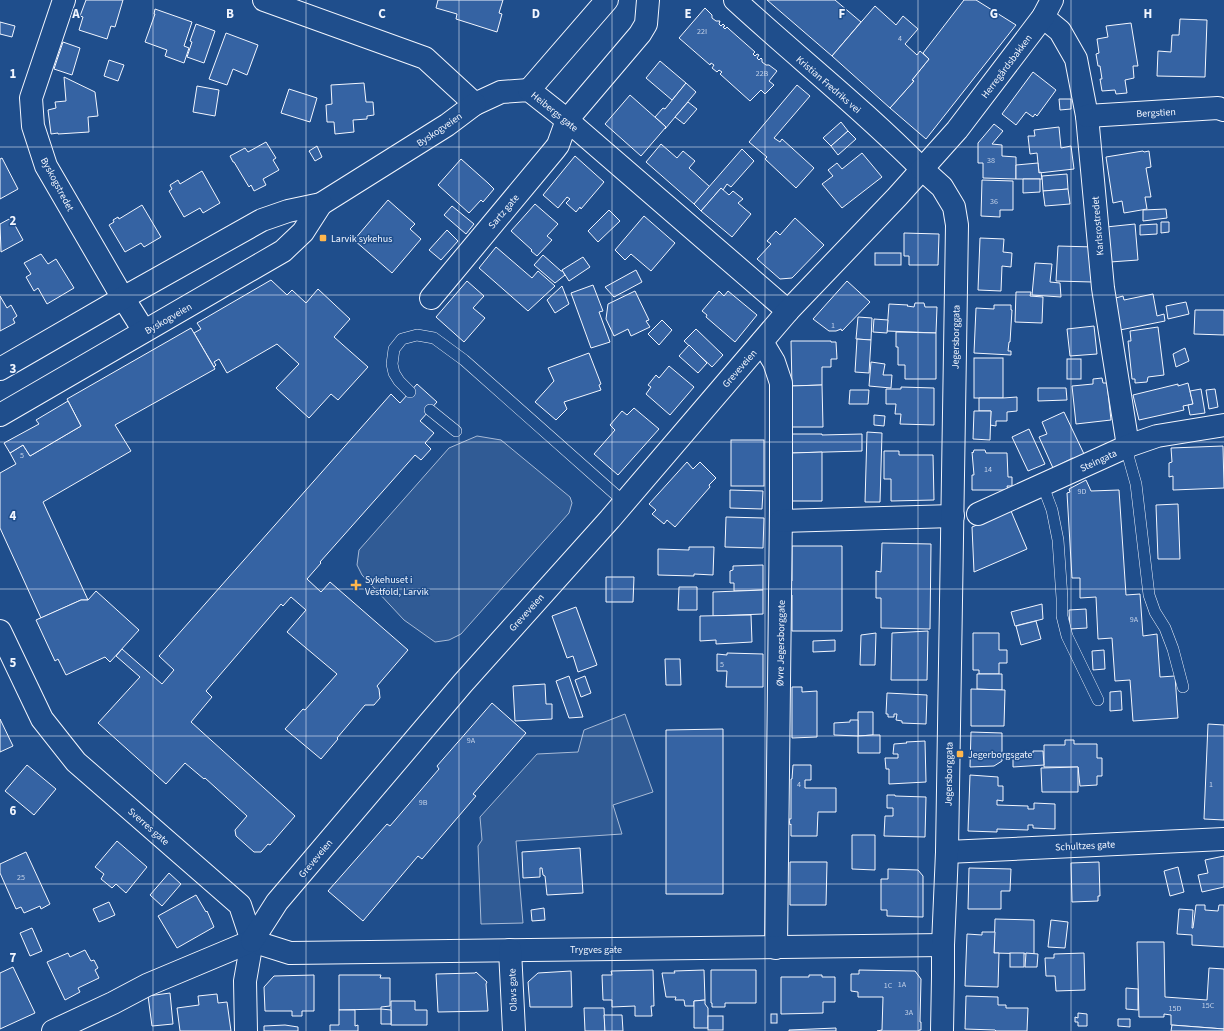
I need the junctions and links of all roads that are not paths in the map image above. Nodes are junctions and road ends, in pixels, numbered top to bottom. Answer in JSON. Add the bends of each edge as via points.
{"nodes":[{"id":1,"x":64,"y":0,"type":"edge"},
{"id":2,"x":264,"y":0,"type":"edge"},
{"id":3,"x":607,"y":0,"type":"edge"},
{"id":4,"x":648,"y":0,"type":"edge"},
{"id":5,"x":735,"y":0,"type":"edge"},
{"id":6,"x":1048,"y":8,"type":"edge"},
{"id":7,"x":529,"y":90,"type":"junction"},
{"id":8,"x":475,"y":104,"type":"junction"},
{"id":9,"x":1224,"y":110,"type":"edge"},
{"id":10,"x":1087,"y":116,"type":"junction"},
{"id":11,"x":567,"y":120,"type":"junction"},
{"id":12,"x":957,"y":130,"type":"joint"},
{"id":13,"x":922,"y":169,"type":"junction"},
{"id":14,"x":321,"y":204,"type":"junction"},
{"id":15,"x":123,"y":298,"type":"junction"},
{"id":16,"x":431,"y":298,"type":"dead end"},
{"id":17,"x":788,"y":311,"type":"junction"},
{"id":18,"x":144,"y":331,"type":"junction"},
{"id":19,"x":762,"y":342,"type":"junction"},
{"id":20,"x":0,"y":369,"type":"edge"},
{"id":21,"x":410,"y":392,"type":"dead end"},
{"id":22,"x":430,"y":410,"type":"dead end"},
{"id":23,"x":0,"y":415,"type":"edge"},
{"id":24,"x":1224,"y":426,"type":"edge"},
{"id":25,"x":456,"y":431,"type":"dead end"},
{"id":26,"x":1128,"y":446,"type":"junction"},
{"id":27,"x":1041,"y":486,"type":"junction"},
{"id":28,"x":624,"y":502,"type":"junction"},
{"id":29,"x":978,"y":514,"type":"dead end"},
{"id":30,"x":953,"y":516,"type":"junction"},
{"id":31,"x":781,"y":521,"type":"junction"},
{"id":32,"x":0,"y":631,"type":"edge"},
{"id":33,"x":1183,"y":687,"type":"dead end"},
{"id":34,"x":1098,"y":700,"type":"dead end"},
{"id":35,"x":1224,"y":839,"type":"edge"},
{"id":36,"x":947,"y":852,"type":"junction"},
{"id":37,"x":252,"y":941,"type":"junction"},
{"id":38,"x":943,"y":945,"type":"junction"},
{"id":39,"x":776,"y":948,"type":"junction"},
{"id":40,"x":510,"y":950,"type":"junction"},
{"id":41,"x":53,"y":1031,"type":"edge"},
{"id":42,"x":246,"y":1031,"type":"edge"},
{"id":43,"x":514,"y":1031,"type":"edge"},
{"id":44,"x":942,"y":1031,"type":"edge"}],
"edges":[{"from":1,"to":15,"type":"street","name":"Byskogstredet","via":[[31,98],[33,126],[46,166]]},
{"from":2,"to":8,"type":"street","via":[[425,58]]},
{"from":3,"to":7,"type":"street"},
{"from":4,"to":11,"type":"street","via":[[646,24],[640,34]]},
{"from":5,"to":13,"type":"street","name":"Kristian Fredriks vei","via":[[893,140]]},
{"from":6,"to":10,"type":"street","name":"Karlsrostredet","via":[[1076,59]]},
{"from":6,"to":12,"type":"street","name":"Herregårdsbakken"},
{"from":7,"to":8,"type":"street","name":"Heibergs gate","via":[[501,92]]},
{"from":7,"to":11,"type":"street","name":"Heibergs gate"},
{"from":8,"to":14,"type":"street","name":"Byskogveien","via":[[447,125]]},
{"from":9,"to":10,"type":"street","name":"Bergstien","via":[[1218,108]]},
{"from":10,"to":26,"type":"street","name":"Karlsrostredet","via":[[1102,288]]},
{"from":11,"to":16,"type":"street","name":"Sartz gate","via":[[558,145]]},
{"from":11,"to":17,"type":"street","name":"Heibergs gate"},
{"from":12,"to":13,"type":"street","name":"Greveveien"},
{"from":13,"to":17,"type":"street","name":"Greveveien"},
{"from":13,"to":30,"type":"street","name":"Jegersborggata","via":[[942,187],[954,207],[957,226]]},
{"from":14,"to":15,"type":"street","name":"Byskogveien","via":[[262,220]]},
{"from":14,"to":18,"type":"street","name":"Byskogveien","via":[[303,232],[283,251]]},
{"from":15,"to":18,"type":"street","name":"Byskogstredet"},
{"from":15,"to":20,"type":"street","name":"Byskogveien"},
{"from":17,"to":19,"type":"street","name":"Greveveien"},
{"from":18,"to":23,"type":"street","name":"Byskogveien"},
{"from":19,"to":28,"type":"street","name":"Greveveien"},
{"from":19,"to":31,"type":"street","name":"Øvre Jegersborggate","via":[[774,362],[781,383]]},
{"from":21,"to":28,"type":"lane","via":[[394,373],[394,349],[402,339],[417,335],[434,338],[464,360]]},
{"from":22,"to":25,"type":"lane"},
{"from":24,"to":26,"type":"street","name":"Steingata","via":[[1157,436]]},
{"from":26,"to":27,"type":"street","name":"Steingata"},
{"from":26,"to":33,"type":"lane","via":[[1136,484],[1149,595],[1173,649]]},
{"from":27,"to":29,"type":"street","name":"Steingata"},
{"from":27,"to":34,"type":"lane","via":[[1052,510],[1058,540],[1062,616],[1067,636]]},
{"from":28,"to":37,"type":"street","name":"Greveveien","via":[[464,683],[277,902]]},
{"from":30,"to":31,"type":"street"},
{"from":30,"to":36,"type":"street","name":"Jegersborggata"},
{"from":31,"to":39,"type":"street","name":"Øvre Jegersborggate"},
{"from":32,"to":37,"type":"street","name":"Sverres gate","via":[[42,719],[76,762],[240,905]]},
{"from":35,"to":36,"type":"street","name":"Schultzes gate"},
{"from":36,"to":38,"type":"street","name":"Jegersborggata"},
{"from":37,"to":40,"type":"street","name":"Trygves gate","via":[[290,953]]},
{"from":37,"to":41,"type":"street","via":[[147,986]]},
{"from":37,"to":42,"type":"street","name":"Sverres gate","via":[[245,981]]},
{"from":38,"to":39,"type":"street","name":"Trygves gate"},
{"from":38,"to":44,"type":"street","name":"Jegersborggata"},
{"from":39,"to":40,"type":"street","name":"Trygves gate"},
{"from":40,"to":43,"type":"street","name":"Olavs gate"}]}
